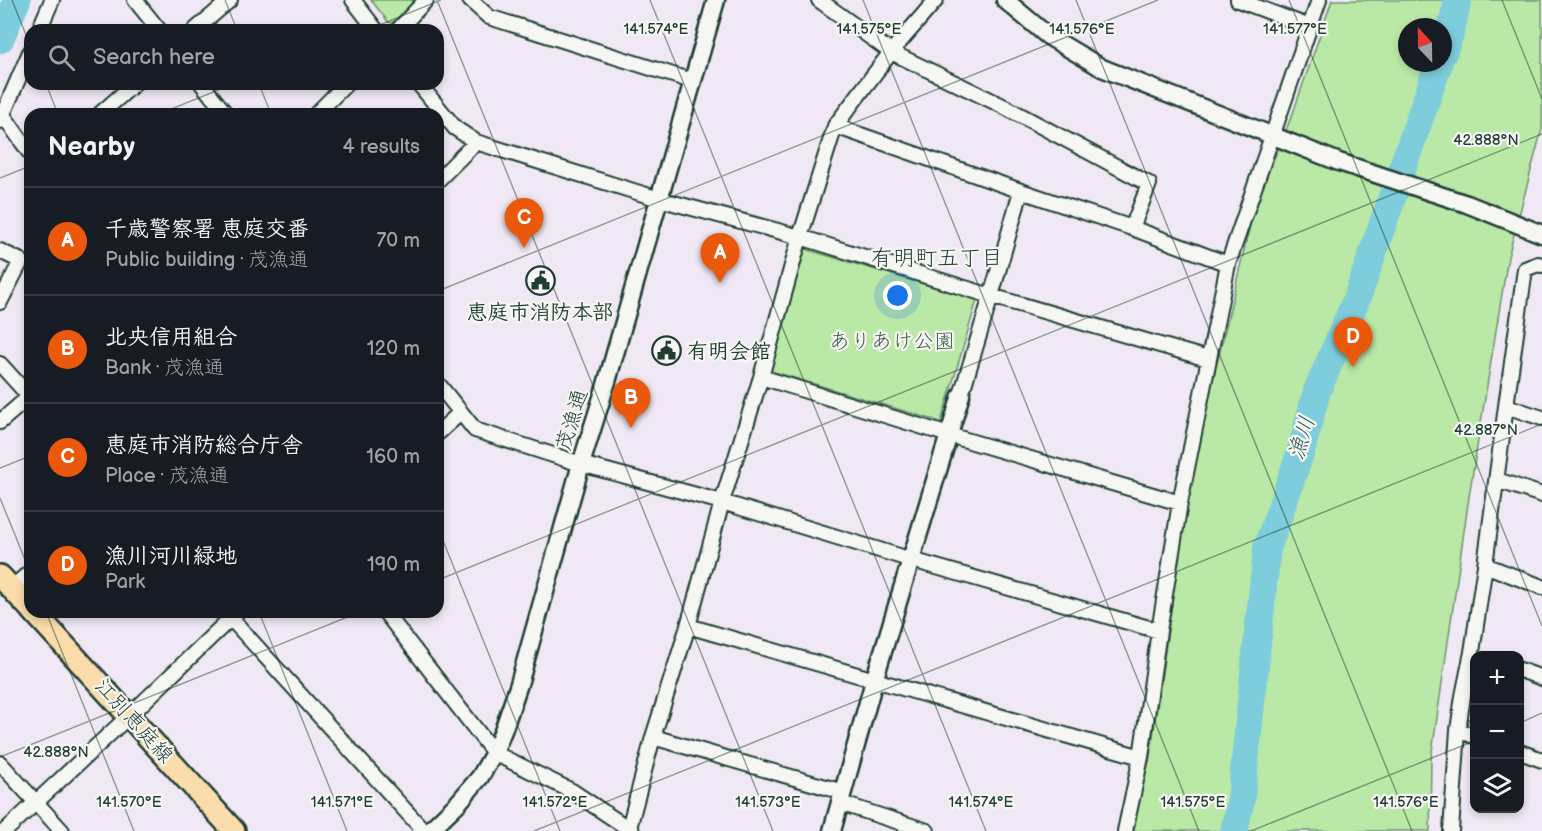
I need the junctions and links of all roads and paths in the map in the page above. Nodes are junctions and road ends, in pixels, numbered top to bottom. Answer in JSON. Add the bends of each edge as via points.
{"nodes":[{"id":1,"x":52,"y":0,"type":"edge"},
{"id":2,"x":135,"y":0,"type":"edge"},
{"id":3,"x":230,"y":0,"type":"edge"},
{"id":4,"x":353,"y":0,"type":"edge"},
{"id":5,"x":426,"y":0,"type":"edge"},
{"id":6,"x":470,"y":0,"type":"edge"},
{"id":7,"x":716,"y":0,"type":"edge"},
{"id":8,"x":819,"y":0,"type":"edge"},
{"id":9,"x":936,"y":0,"type":"edge"},
{"id":10,"x":1005,"y":0,"type":"edge"},
{"id":11,"x":1238,"y":0,"type":"edge"},
{"id":12,"x":1319,"y":0,"type":"edge"},
{"id":13,"x":42,"y":24,"type":"edge"},
{"id":14,"x":154,"y":24,"type":"edge"},
{"id":15,"x":202,"y":24,"type":"edge"},
{"id":16,"x":371,"y":24,"type":"edge"},
{"id":17,"x":404,"y":24,"type":"edge"},
{"id":18,"x":1310,"y":27,"type":"junction"},
{"id":19,"x":891,"y":52,"type":"junction"},
{"id":20,"x":24,"y":66,"type":"edge"},
{"id":21,"x":692,"y":81,"type":"junction"},
{"id":22,"x":127,"y":90,"type":"edge"},
{"id":23,"x":207,"y":90,"type":"edge"},
{"id":24,"x":339,"y":90,"type":"edge"},
{"id":25,"x":424,"y":90,"type":"edge"},
{"id":26,"x":107,"y":108,"type":"edge"},
{"id":27,"x":221,"y":108,"type":"edge"},
{"id":28,"x":322,"y":108,"type":"edge"},
{"id":29,"x":438,"y":108,"type":"edge"},
{"id":30,"x":444,"y":115,"type":"edge"},
{"id":31,"x":1,"y":118,"type":"edge"},
{"id":32,"x":835,"y":126,"type":"junction"},
{"id":33,"x":1271,"y":136,"type":"junction"},
{"id":34,"x":476,"y":142,"type":"junction"},
{"id":35,"x":24,"y":146,"type":"edge"},
{"id":36,"x":444,"y":174,"type":"edge"},
{"id":37,"x":1021,"y":191,"type":"junction"},
{"id":38,"x":659,"y":199,"type":"junction"},
{"id":39,"x":1132,"y":228,"type":"junction"},
{"id":40,"x":1542,"y":234,"type":"edge"},
{"id":41,"x":800,"y":237,"type":"junction"},
{"id":42,"x":0,"y":251,"type":"edge"},
{"id":43,"x":1228,"y":264,"type":"junction"},
{"id":44,"x":1542,"y":265,"type":"edge"},
{"id":45,"x":992,"y":296,"type":"junction"},
{"id":46,"x":0,"y":302,"type":"edge"},
{"id":47,"x":1208,"y":359,"type":"junction"},
{"id":48,"x":0,"y":363,"type":"edge"},
{"id":49,"x":760,"y":377,"type":"junction"},
{"id":50,"x":24,"y":389,"type":"edge"},
{"id":51,"x":444,"y":392,"type":"edge"},
{"id":52,"x":961,"y":395,"type":"joint"},
{"id":53,"x":24,"y":401,"type":"edge"},
{"id":54,"x":1506,"y":406,"type":"junction"},
{"id":55,"x":460,"y":413,"type":"junction"},
{"id":56,"x":1542,"y":418,"type":"edge"},
{"id":57,"x":0,"y":422,"type":"edge"},
{"id":58,"x":444,"y":428,"type":"edge"},
{"id":59,"x":949,"y":435,"type":"junction"},
{"id":60,"x":581,"y":464,"type":"junction"},
{"id":61,"x":1497,"y":480,"type":"junction"},
{"id":62,"x":1542,"y":495,"type":"edge"},
{"id":63,"x":722,"y":502,"type":"junction"},
{"id":64,"x":1180,"y":503,"type":"junction"},
{"id":65,"x":912,"y":560,"type":"junction"},
{"id":66,"x":1485,"y":565,"type":"junction"},
{"id":67,"x":24,"y":574,"type":"edge"},
{"id":68,"x":6,"y":582,"type":"edge"},
{"id":69,"x":1542,"y":587,"type":"edge"},
{"id":70,"x":24,"y":602,"type":"edge"},
{"id":71,"x":39,"y":618,"type":"edge"},
{"id":72,"x":227,"y":618,"type":"edge"},
{"id":73,"x":235,"y":618,"type":"edge"},
{"id":74,"x":390,"y":618,"type":"edge"},
{"id":75,"x":688,"y":626,"type":"junction"},
{"id":76,"x":1159,"y":631,"type":"junction"},
{"id":77,"x":1477,"y":651,"type":"edge"},
{"id":78,"x":1524,"y":671,"type":"edge"},
{"id":79,"x":1470,"y":675,"type":"edge"},
{"id":80,"x":1542,"y":678,"type":"edge"},
{"id":81,"x":874,"y":681,"type":"junction"},
{"id":82,"x":129,"y":716,"type":"junction"},
{"id":83,"x":1458,"y":730,"type":"junction"},
{"id":84,"x":1470,"y":734,"type":"edge"},
{"id":85,"x":653,"y":737,"type":"junction"},
{"id":86,"x":494,"y":753,"type":"junction"},
{"id":87,"x":1524,"y":753,"type":"edge"},
{"id":88,"x":1141,"y":758,"type":"junction"},
{"id":89,"x":1542,"y":760,"type":"edge"},
{"id":90,"x":0,"y":763,"type":"edge"},
{"id":91,"x":841,"y":798,"type":"junction"},
{"id":92,"x":36,"y":803,"type":"junction"},
{"id":93,"x":631,"y":830,"type":"edge"},
{"id":94,"x":5,"y":831,"type":"edge"},
{"id":95,"x":62,"y":831,"type":"edge"},
{"id":96,"x":234,"y":831,"type":"edge"},
{"id":97,"x":427,"y":831,"type":"edge"},
{"id":98,"x":832,"y":831,"type":"edge"},
{"id":99,"x":927,"y":831,"type":"edge"},
{"id":100,"x":1125,"y":831,"type":"edge"},
{"id":101,"x":1452,"y":831,"type":"edge"}],
"edges":[{"from":1,"to":13,"type":"street"},
{"from":2,"to":14,"type":"street"},
{"from":3,"to":15,"type":"street"},
{"from":4,"to":16,"type":"street"},
{"from":5,"to":17,"type":"street"},
{"from":6,"to":21,"type":"street","via":[[489,17]]},
{"from":7,"to":21,"type":"street","name":"茂漁通"},
{"from":8,"to":19,"type":"street"},
{"from":9,"to":19,"type":"street"},
{"from":10,"to":33,"type":"street","via":[[1048,36],[1102,68]]},
{"from":11,"to":18,"type":"street"},
{"from":12,"to":18,"type":"street"},
{"from":18,"to":33,"type":"street"},
{"from":19,"to":32,"type":"street"},
{"from":19,"to":39,"type":"street","via":[[1149,184]]},
{"from":20,"to":31,"type":"street"},
{"from":21,"to":38,"type":"street","name":"茂漁通"},
{"from":22,"to":26,"type":"street"},
{"from":23,"to":27,"type":"street"},
{"from":24,"to":28,"type":"street"},
{"from":25,"to":29,"type":"street"},
{"from":30,"to":34,"type":"street","via":[[454,128]]},
{"from":31,"to":35,"type":"street"},
{"from":32,"to":37,"type":"street"},
{"from":32,"to":41,"type":"street"},
{"from":33,"to":40,"type":"street"},
{"from":33,"to":43,"type":"street"},
{"from":34,"to":36,"type":"street"},
{"from":34,"to":38,"type":"street"},
{"from":37,"to":39,"type":"street"},
{"from":37,"to":45,"type":"street"},
{"from":38,"to":41,"type":"street"},
{"from":38,"to":60,"type":"street","name":"茂漁通"},
{"from":39,"to":43,"type":"street"},
{"from":41,"to":45,"type":"street"},
{"from":41,"to":49,"type":"street"},
{"from":42,"to":46,"type":"street","via":[[21,261]]},
{"from":43,"to":47,"type":"street"},
{"from":44,"to":54,"type":"street","via":[[1525,269]]},
{"from":45,"to":47,"type":"street"},
{"from":45,"to":52,"type":"street"},
{"from":47,"to":64,"type":"street"},
{"from":48,"to":50,"type":"street"},
{"from":49,"to":59,"type":"street"},
{"from":49,"to":63,"type":"street"},
{"from":51,"to":55,"type":"street"},
{"from":52,"to":59,"type":"street"},
{"from":53,"to":57,"type":"street"},
{"from":54,"to":56,"type":"street"},
{"from":54,"to":61,"type":"street"},
{"from":55,"to":58,"type":"street"},
{"from":55,"to":60,"type":"street","via":[[475,430]]},
{"from":59,"to":64,"type":"street"},
{"from":59,"to":65,"type":"street"},
{"from":60,"to":63,"type":"street"},
{"from":60,"to":86,"type":"street","name":"茂漁通","via":[[519,684]]},
{"from":61,"to":62,"type":"street"},
{"from":61,"to":66,"type":"street"},
{"from":63,"to":65,"type":"street"},
{"from":63,"to":75,"type":"street"},
{"from":64,"to":76,"type":"street"},
{"from":65,"to":76,"type":"street"},
{"from":65,"to":81,"type":"street"},
{"from":66,"to":69,"type":"street"},
{"from":66,"to":77,"type":"street"},
{"from":67,"to":68,"type":"street"},
{"from":68,"to":70,"type":"main road"},
{"from":71,"to":82,"type":"main road","name":"江別恵庭線"},
{"from":72,"to":82,"type":"street"},
{"from":73,"to":97,"type":"street"},
{"from":74,"to":86,"type":"street"},
{"from":75,"to":81,"type":"street"},
{"from":75,"to":85,"type":"street"},
{"from":76,"to":88,"type":"street"},
{"from":78,"to":80,"type":"street"},
{"from":79,"to":83,"type":"street"},
{"from":81,"to":88,"type":"street"},
{"from":81,"to":91,"type":"street"},
{"from":82,"to":92,"type":"street"},
{"from":82,"to":96,"type":"main road","name":"江別恵庭線"},
{"from":83,"to":84,"type":"street"},
{"from":83,"to":101,"type":"street"},
{"from":85,"to":91,"type":"street"},
{"from":85,"to":93,"type":"street"},
{"from":86,"to":93,"type":"street","via":[[572,791]]},
{"from":86,"to":97,"type":"street","name":"茂漁通","via":[[458,804]]},
{"from":87,"to":89,"type":"street"},
{"from":88,"to":100,"type":"street"},
{"from":90,"to":92,"type":"street"},
{"from":91,"to":98,"type":"street"},
{"from":91,"to":99,"type":"street"},
{"from":92,"to":94,"type":"street"},
{"from":92,"to":95,"type":"street"}]}
